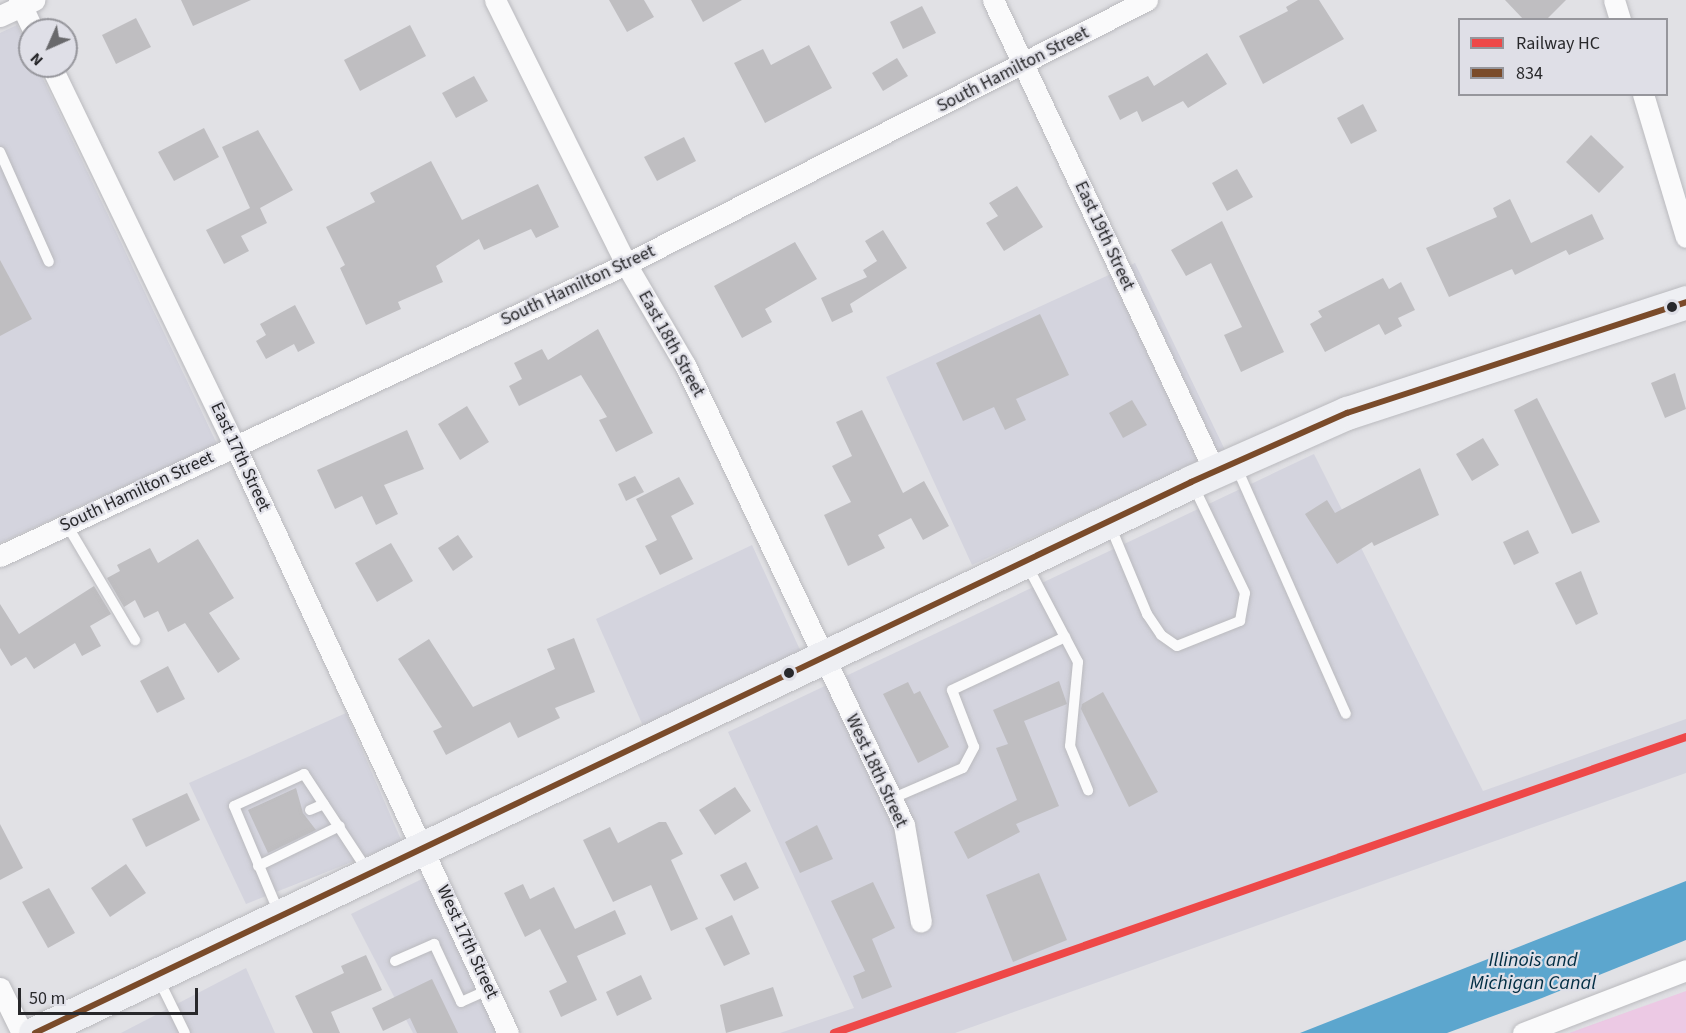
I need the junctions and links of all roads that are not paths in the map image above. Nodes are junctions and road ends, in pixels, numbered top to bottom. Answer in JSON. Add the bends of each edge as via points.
{"nodes":[{"id":1,"x":495,"y":0,"type":"edge"},
{"id":2,"x":993,"y":0,"type":"edge"},
{"id":3,"x":1147,"y":0,"type":"edge"},
{"id":4,"x":1614,"y":0,"type":"edge"},
{"id":5,"x":25,"y":2,"type":"edge"},
{"id":6,"x":0,"y":16,"type":"edge"},
{"id":7,"x":30,"y":18,"type":"edge"},
{"id":8,"x":1619,"y":18,"type":"edge"},
{"id":9,"x":1024,"y":65,"type":"junction"},
{"id":10,"x":57,"y":78,"type":"edge"},
{"id":11,"x":1644,"y":96,"type":"edge"},
{"id":12,"x":0,"y":152,"type":"edge"},
{"id":13,"x":1686,"y":237,"type":"edge"},
{"id":14,"x":50,"y":262,"type":"dead end"},
{"id":15,"x":626,"y":264,"type":"junction"},
{"id":16,"x":1686,"y":302,"type":"edge"},
{"id":17,"x":235,"y":446,"type":"junction"},
{"id":18,"x":1214,"y":472,"type":"junction"},
{"id":19,"x":1109,"y":522,"type":"junction"},
{"id":20,"x":67,"y":525,"type":"junction"},
{"id":21,"x":0,"y":556,"type":"edge"},
{"id":22,"x":1026,"y":563,"type":"junction"},
{"id":23,"x":1065,"y":637,"type":"junction"},
{"id":24,"x":135,"y":640,"type":"dead end"},
{"id":25,"x":824,"y":660,"type":"junction"},
{"id":26,"x":1346,"y":714,"type":"dead end"},
{"id":27,"x":1088,"y":790,"type":"dead end"},
{"id":28,"x":891,"y":799,"type":"junction"},
{"id":29,"x":324,"y":804,"type":"junction"},
{"id":30,"x":310,"y":810,"type":"dead end"},
{"id":31,"x":340,"y":826,"type":"junction"},
{"id":32,"x":259,"y":834,"type":"dead end"},
{"id":33,"x":248,"y":839,"type":"junction"},
{"id":34,"x":425,"y":850,"type":"junction"},
{"id":35,"x":258,"y":866,"type":"junction"},
{"id":36,"x":371,"y":876,"type":"junction"},
{"id":37,"x":281,"y":918,"type":"junction"},
{"id":38,"x":921,"y":922,"type":"dead end"},
{"id":39,"x":395,"y":961,"type":"dead end"},
{"id":40,"x":1686,"y":970,"type":"edge"},
{"id":41,"x":157,"y":975,"type":"junction"},
{"id":42,"x":0,"y":988,"type":"edge"},
{"id":43,"x":488,"y":990,"type":"junction"},
{"id":44,"x":22,"y":1033,"type":"edge"},
{"id":45,"x":35,"y":1033,"type":"edge"},
{"id":46,"x":185,"y":1033,"type":"edge"},
{"id":47,"x":508,"y":1033,"type":"edge"},
{"id":48,"x":1523,"y":1033,"type":"edge"}],
"edges":[{"from":1,"to":15,"type":"street","name":"East 18th Street"},
{"from":2,"to":9,"type":"street","name":"East 19th Street"},
{"from":3,"to":9,"type":"street","name":"South Hamilton Street"},
{"from":4,"to":8,"type":"street"},
{"from":5,"to":6,"type":"street"},
{"from":5,"to":7,"type":"street"},
{"from":9,"to":15,"type":"street","name":"South Hamilton Street"},
{"from":9,"to":18,"type":"street","name":"East 19th Street"},
{"from":10,"to":17,"type":"street","name":"East 17th Street"},
{"from":11,"to":13,"type":"street"},
{"from":12,"to":14,"type":"lane"},
{"from":15,"to":17,"type":"street","name":"South Hamilton Street"},
{"from":15,"to":25,"type":"street","name":"East 18th Street","via":[[685,364]]},
{"from":16,"to":18,"type":"main road","via":[[1347,413]]},
{"from":17,"to":20,"type":"street","name":"South Hamilton Street"},
{"from":17,"to":34,"type":"street","name":"East 17th Street"},
{"from":18,"to":19,"type":"main road"},
{"from":18,"to":19,"type":"lane","via":[[1245,593],[1240,621],[1177,646],[1161,635],[1147,614]]},
{"from":18,"to":26,"type":"lane"},
{"from":19,"to":22,"type":"main road"},
{"from":20,"to":21,"type":"street","name":"South Hamilton Street"},
{"from":20,"to":24,"type":"lane"},
{"from":22,"to":23,"type":"lane"},
{"from":22,"to":25,"type":"main road"},
{"from":23,"to":27,"type":"lane","via":[[1078,662],[1070,746]]},
{"from":23,"to":28,"type":"lane","via":[[952,690],[974,747],[963,768]]},
{"from":25,"to":28,"type":"street","name":"West 18th Street"},
{"from":25,"to":34,"type":"main road"},
{"from":28,"to":38,"type":"street","name":"West 18th Street","via":[[904,825]]},
{"from":29,"to":30,"type":"lane"},
{"from":29,"to":31,"type":"lane"},
{"from":29,"to":33,"type":"lane","via":[[304,774],[234,806]]},
{"from":31,"to":35,"type":"lane"},
{"from":31,"to":36,"type":"lane"},
{"from":32,"to":33,"type":"lane"},
{"from":33,"to":35,"type":"lane"},
{"from":34,"to":36,"type":"main road"},
{"from":34,"to":43,"type":"street","name":"West 17th Street"},
{"from":35,"to":37,"type":"lane"},
{"from":36,"to":37,"type":"main road"},
{"from":37,"to":41,"type":"main road"},
{"from":39,"to":43,"type":"lane","via":[[434,944],[461,1002]]},
{"from":40,"to":48,"type":"street"},
{"from":41,"to":45,"type":"main road"},
{"from":41,"to":46,"type":"lane"},
{"from":42,"to":44,"type":"street"},
{"from":43,"to":47,"type":"street","name":"West 17th Street"}]}
